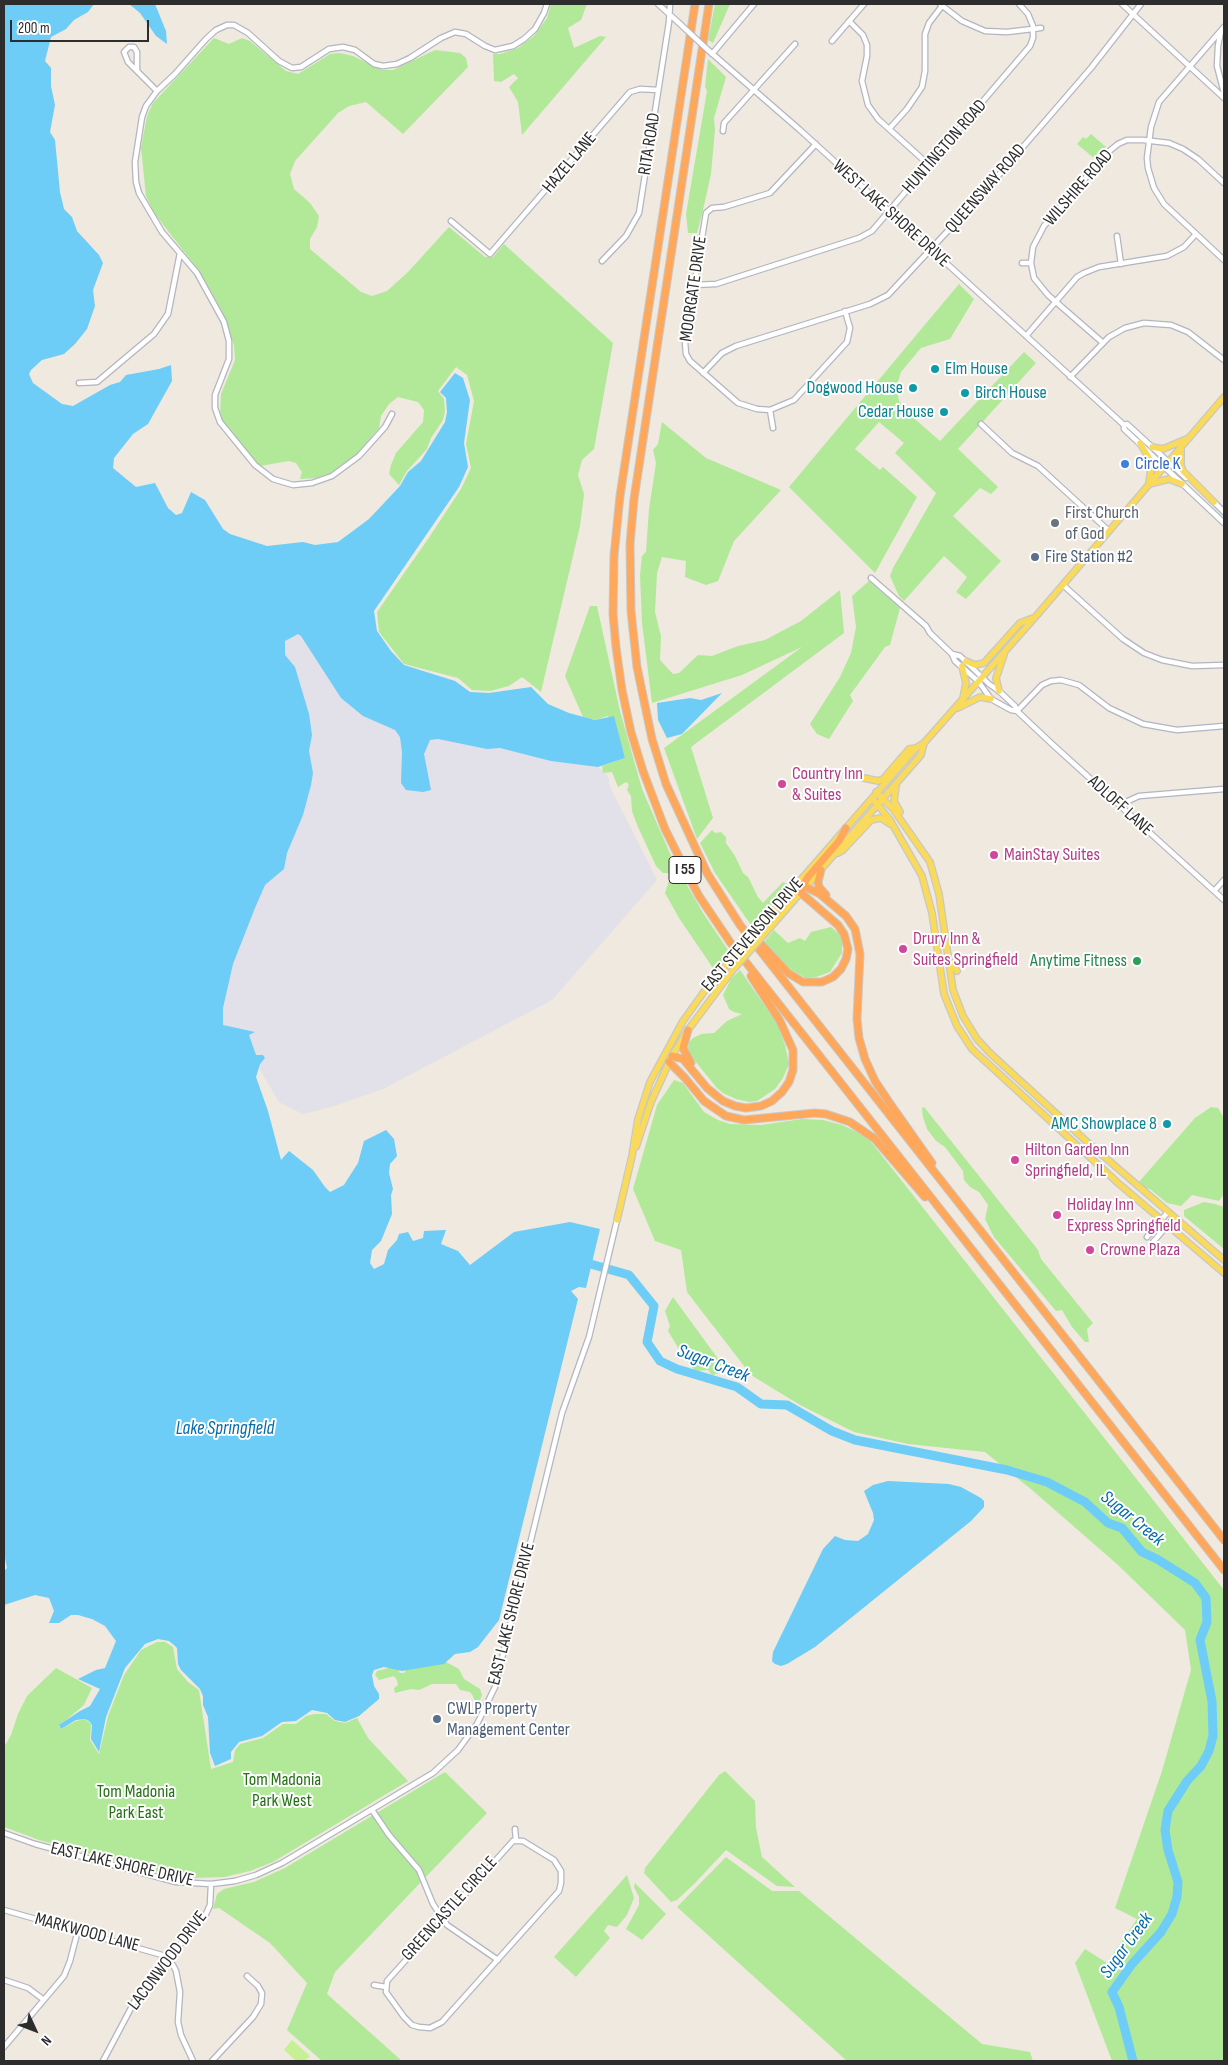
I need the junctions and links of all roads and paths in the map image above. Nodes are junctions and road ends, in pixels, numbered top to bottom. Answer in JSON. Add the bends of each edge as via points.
{"nodes":[{"id":1,"x":547,"y":4,"type":"edge"},
{"id":2,"x":658,"y":4,"type":"edge"},
{"id":3,"x":670,"y":4,"type":"edge"},
{"id":4,"x":695,"y":4,"type":"edge"},
{"id":5,"x":709,"y":4,"type":"edge"},
{"id":6,"x":754,"y":4,"type":"edge"},
{"id":7,"x":864,"y":4,"type":"edge"},
{"id":8,"x":1019,"y":4,"type":"edge"},
{"id":9,"x":1122,"y":4,"type":"edge"},
{"id":10,"x":1141,"y":4,"type":"edge"},
{"id":11,"x":941,"y":5,"type":"edge"},
{"id":12,"x":1133,"y":13,"type":"junction"},
{"id":13,"x":669,"y":14,"type":"junction"},
{"id":14,"x":849,"y":21,"type":"junction"},
{"id":15,"x":1041,"y":28,"type":"dead end"},
{"id":16,"x":1223,"y":29,"type":"edge"},
{"id":17,"x":1033,"y":30,"type":"junction"},
{"id":18,"x":832,"y":42,"type":"dead end"},
{"id":19,"x":795,"y":44,"type":"dead end"},
{"id":20,"x":712,"y":54,"type":"junction"},
{"id":21,"x":1191,"y":67,"type":"junction"},
{"id":22,"x":137,"y":70,"type":"junction"},
{"id":23,"x":923,"y":83,"type":"junction"},
{"id":24,"x":930,"y":87,"type":"dead end"},
{"id":25,"x":658,"y":90,"type":"junction"},
{"id":26,"x":157,"y":91,"type":"junction"},
{"id":27,"x":754,"y":91,"type":"junction"},
{"id":28,"x":1224,"y":93,"type":"edge"},
{"id":29,"x":864,"y":95,"type":"junction"},
{"id":30,"x":858,"y":96,"type":"dead end"},
{"id":31,"x":1224,"y":98,"type":"edge"},
{"id":32,"x":889,"y":129,"type":"junction"},
{"id":33,"x":723,"y":130,"type":"dead end"},
{"id":34,"x":1150,"y":140,"type":"junction"},
{"id":35,"x":816,"y":144,"type":"junction"},
{"id":36,"x":929,"y":165,"type":"junction"},
{"id":37,"x":1224,"y":183,"type":"edge"},
{"id":38,"x":889,"y":212,"type":"junction"},
{"id":39,"x":451,"y":221,"type":"dead end"},
{"id":40,"x":1196,"y":234,"type":"junction"},
{"id":41,"x":1117,"y":236,"type":"dead end"},
{"id":42,"x":932,"y":250,"type":"junction"},
{"id":43,"x":180,"y":253,"type":"junction"},
{"id":44,"x":1224,"y":260,"type":"edge"},
{"id":45,"x":602,"y":261,"type":"dead end"},
{"id":46,"x":1022,"y":263,"type":"dead end"},
{"id":47,"x":1031,"y":263,"type":"junction"},
{"id":48,"x":1121,"y":264,"type":"junction"},
{"id":49,"x":694,"y":285,"type":"junction"},
{"id":50,"x":1056,"y":302,"type":"junction"},
{"id":51,"x":844,"y":311,"type":"junction"},
{"id":52,"x":1026,"y":336,"type":"junction"},
{"id":53,"x":1102,"y":342,"type":"junction"},
{"id":54,"x":1224,"y":360,"type":"edge"},
{"id":55,"x":703,"y":372,"type":"junction"},
{"id":56,"x":1070,"y":377,"type":"junction"},
{"id":57,"x":79,"y":383,"type":"dead end"},
{"id":58,"x":1224,"y":397,"type":"edge"},
{"id":59,"x":770,"y":410,"type":"junction"},
{"id":60,"x":392,"y":414,"type":"dead end"},
{"id":61,"x":981,"y":424,"type":"dead end"},
{"id":62,"x":1124,"y":425,"type":"junction"},
{"id":63,"x":773,"y":428,"type":"dead end"},
{"id":64,"x":1189,"y":438,"type":"junction"},
{"id":65,"x":1140,"y":443,"type":"junction"},
{"id":66,"x":1152,"y":447,"type":"junction"},
{"id":67,"x":1181,"y":447,"type":"junction"},
{"id":68,"x":1166,"y":464,"type":"junction"},
{"id":69,"x":1149,"y":484,"type":"junction"},
{"id":70,"x":1182,"y":484,"type":"junction"},
{"id":71,"x":1214,"y":502,"type":"junction"},
{"id":72,"x":1224,"y":512,"type":"edge"},
{"id":73,"x":1224,"y":523,"type":"edge"},
{"id":74,"x":1109,"y":531,"type":"junction"},
{"id":75,"x":871,"y":578,"type":"dead end"},
{"id":76,"x":1063,"y":585,"type":"junction"},
{"id":77,"x":1035,"y":618,"type":"junction"},
{"id":78,"x":1006,"y":649,"type":"junction"},
{"id":79,"x":964,"y":664,"type":"junction"},
{"id":80,"x":1224,"y":665,"type":"edge"},
{"id":81,"x":980,"y":679,"type":"junction"},
{"id":82,"x":999,"y":691,"type":"junction"},
{"id":83,"x":962,"y":700,"type":"junction"},
{"id":84,"x":991,"y":700,"type":"junction"},
{"id":85,"x":954,"y":710,"type":"junction"},
{"id":86,"x":1017,"y":711,"type":"junction"},
{"id":87,"x":1224,"y":726,"type":"edge"},
{"id":88,"x":924,"y":743,"type":"junction"},
{"id":89,"x":916,"y":748,"type":"junction"},
{"id":90,"x":864,"y":778,"type":"dead end"},
{"id":91,"x":898,"y":782,"type":"junction"},
{"id":92,"x":1224,"y":789,"type":"edge"},
{"id":93,"x":876,"y":792,"type":"junction"},
{"id":94,"x":872,"y":798,"type":"junction"},
{"id":95,"x":880,"y":802,"type":"junction"},
{"id":96,"x":1122,"y":807,"type":"junction"},
{"id":97,"x":892,"y":826,"type":"junction"},
{"id":98,"x":846,"y":828,"type":"junction"},
{"id":99,"x":924,"y":853,"type":"junction"},
{"id":100,"x":833,"y":855,"type":"junction"},
{"id":101,"x":820,"y":870,"type":"junction"},
{"id":102,"x":710,"y":879,"type":"junction"},
{"id":103,"x":1224,"y":880,"type":"edge"},
{"id":104,"x":802,"y":889,"type":"junction"},
{"id":105,"x":1214,"y":891,"type":"junction"},
{"id":106,"x":789,"y":893,"type":"junction"},
{"id":107,"x":1224,"y":900,"type":"edge"},
{"id":108,"x":712,"y":915,"type":"junction"},
{"id":109,"x":860,"y":954,"type":"junction"},
{"id":110,"x":948,"y":958,"type":"junction"},
{"id":111,"x":957,"y":971,"type":"dead end"},
{"id":112,"x":688,"y":1030,"type":"junction"},
{"id":113,"x":664,"y":1054,"type":"junction"},
{"id":114,"x":671,"y":1059,"type":"junction"},
{"id":115,"x":713,"y":1093,"type":"junction"},
{"id":116,"x":632,"y":1156,"type":"junction"},
{"id":117,"x":958,"y":1203,"type":"junction"},
{"id":118,"x":1167,"y":1213,"type":"junction"},
{"id":119,"x":1174,"y":1218,"type":"junction"},
{"id":120,"x":617,"y":1220,"type":"joint"},
{"id":121,"x":1161,"y":1220,"type":"junction"},
{"id":122,"x":1167,"y":1225,"type":"junction"},
{"id":123,"x":1147,"y":1236,"type":"dead end"},
{"id":124,"x":964,"y":1240,"type":"junction"},
{"id":125,"x":1153,"y":1242,"type":"dead end"},
{"id":126,"x":1224,"y":1260,"type":"edge"},
{"id":127,"x":1224,"y":1273,"type":"edge"},
{"id":128,"x":1224,"y":1540,"type":"edge"},
{"id":129,"x":1224,"y":1570,"type":"edge"},
{"id":130,"x":372,"y":1810,"type":"junction"},
{"id":131,"x":515,"y":1829,"type":"dead end"},
{"id":132,"x":4,"y":1833,"type":"edge"},
{"id":133,"x":516,"y":1840,"type":"junction"},
{"id":134,"x":211,"y":1884,"type":"junction"},
{"id":135,"x":4,"y":1910,"type":"edge"},
{"id":136,"x":442,"y":1918,"type":"junction"},
{"id":137,"x":78,"y":1930,"type":"junction"},
{"id":138,"x":168,"y":1960,"type":"junction"},
{"id":139,"x":498,"y":1960,"type":"junction"},
{"id":140,"x":248,"y":1976,"type":"dead end"},
{"id":141,"x":4,"y":1980,"type":"edge"},
{"id":142,"x":374,"y":1985,"type":"dead end"},
{"id":143,"x":386,"y":1987,"type":"junction"},
{"id":144,"x":44,"y":2000,"type":"junction"},
{"id":145,"x":4,"y":2047,"type":"edge"},
{"id":146,"x":103,"y":2061,"type":"edge"},
{"id":147,"x":193,"y":2061,"type":"edge"},
{"id":148,"x":212,"y":2061,"type":"edge"}],
"edges":[{"from":1,"to":26,"type":"street","via":[[535,29],[513,46],[490,49],[466,34],[455,32],[410,58],[383,66],[343,47],[328,50],[306,64],[292,68],[280,62],[248,32],[227,25],[206,39]]},
{"from":2,"to":13,"type":"street","name":"WEST LAKE SHORE DRIVE"},
{"from":3,"to":13,"type":"street","name":"RITA ROAD"},
{"from":4,"to":108,"type":"highway","number":"I 55","via":[[620,496],[613,614],[622,690],[642,771],[665,829]]},
{"from":5,"to":102,"type":"highway","number":"I 55","via":[[634,499],[630,588],[636,667],[652,740],[674,803]]},
{"from":6,"to":20,"type":"street"},
{"from":7,"to":14,"type":"street"},
{"from":8,"to":17,"type":"street","via":[[1030,17]]},
{"from":9,"to":12,"type":"street"},
{"from":10,"to":12,"type":"street","name":"QUEENSWAY ROAD"},
{"from":11,"to":17,"type":"street","via":[[962,21],[985,31]]},
{"from":11,"to":23,"type":"street","via":[[925,34]]},
{"from":12,"to":21,"type":"street"},
{"from":12,"to":42,"type":"street","name":"QUEENSWAY ROAD","via":[[1090,68]]},
{"from":13,"to":20,"type":"street","name":"WEST LAKE SHORE DRIVE","bridge":true},
{"from":13,"to":25,"type":"street","name":"RITA ROAD"},
{"from":14,"to":18,"type":"street"},
{"from":14,"to":29,"type":"street","via":[[860,31],[867,45]]},
{"from":15,"to":17,"type":"street"},
{"from":16,"to":21,"type":"street"},
{"from":16,"to":28,"type":"street","via":[[1217,66]]},
{"from":17,"to":36,"type":"street","name":"HUNTINGTON ROAD","via":[[1026,52]]},
{"from":19,"to":27,"type":"street"},
{"from":20,"to":27,"type":"street","name":"WEST LAKE SHORE DRIVE"},
{"from":21,"to":31,"type":"street"},
{"from":21,"to":34,"type":"street","via":[[1159,102]]},
{"from":22,"to":22,"type":"street","via":[[125,57],[124,52],[130,47],[137,52]]},
{"from":22,"to":26,"type":"street"},
{"from":23,"to":24,"type":"street"},
{"from":23,"to":32,"type":"street","via":[[916,98]]},
{"from":25,"to":39,"type":"street","name":"HAZEL LANE","via":[[630,92],[490,254]]},
{"from":25,"to":45,"type":"street","name":"RITA ROAD","via":[[639,213],[626,236]]},
{"from":26,"to":43,"type":"street","via":[[142,117],[134,162],[136,182],[144,204]]},
{"from":27,"to":33,"type":"street","via":[[724,123]]},
{"from":27,"to":35,"type":"street","name":"WEST LAKE SHORE DRIVE"},
{"from":29,"to":30,"type":"street"},
{"from":29,"to":32,"type":"street","via":[[878,120]]},
{"from":32,"to":36,"type":"street"},
{"from":34,"to":37,"type":"street","name":"WILSHIRE ROAD","via":[[1169,143],[1189,152]]},
{"from":34,"to":40,"type":"street","via":[[1148,168],[1154,188],[1164,204]]},
{"from":34,"to":47,"type":"street","name":"WILSHIRE ROAD","via":[[1122,141],[1107,153],[1039,233]]},
{"from":35,"to":38,"type":"street","name":"WEST LAKE SHORE DRIVE"},
{"from":35,"to":49,"type":"street","name":"MOORGATE DRIVE","via":[[770,193],[708,211]]},
{"from":36,"to":38,"type":"street","name":"HUNTINGTON ROAD"},
{"from":38,"to":42,"type":"street","name":"WEST LAKE SHORE DRIVE"},
{"from":38,"to":49,"type":"street","name":"HUNTINGTON ROAD","via":[[872,231],[859,238],[716,284]]},
{"from":40,"to":44,"type":"street"},
{"from":40,"to":48,"type":"street","via":[[1184,247],[1168,256]]},
{"from":41,"to":48,"type":"street"},
{"from":42,"to":51,"type":"street","name":"QUEENSWAY ROAD","via":[[888,295]]},
{"from":42,"to":52,"type":"street","name":"WEST LAKE SHORE DRIVE"},
{"from":43,"to":57,"type":"street","via":[[168,314],[154,334],[97,382]]},
{"from":43,"to":60,"type":"street","via":[[197,273],[215,305],[229,341],[230,359],[215,395],[217,416],[260,470],[273,479],[293,484],[312,483],[332,476],[359,456],[385,427]]},
{"from":46,"to":47,"type":"street"},
{"from":47,"to":50,"type":"street","via":[[1037,282]]},
{"from":48,"to":50,"type":"street","via":[[1099,267],[1077,277]]},
{"from":49,"to":55,"type":"street","name":"MOORGATE DRIVE","via":[[685,349],[690,361]]},
{"from":50,"to":52,"type":"street"},
{"from":50,"to":53,"type":"street"},
{"from":51,"to":55,"type":"street","name":"QUEENSWAY ROAD","via":[[736,346],[722,353]]},
{"from":51,"to":59,"type":"street","via":[[850,328],[847,342],[794,400]]},
{"from":52,"to":56,"type":"street","name":"WEST LAKE SHORE DRIVE"},
{"from":53,"to":54,"type":"street","via":[[1125,328],[1144,323],[1172,325],[1188,332]]},
{"from":53,"to":56,"type":"street"},
{"from":55,"to":59,"type":"street","name":"MOORGATE DRIVE","via":[[738,403]]},
{"from":56,"to":62,"type":"street","name":"WEST LAKE SHORE DRIVE"},
{"from":58,"to":64,"type":"main road","name":"EAST STEVENSON DRIVE"},
{"from":59,"to":63,"type":"street"},
{"from":61,"to":74,"type":"street","via":[[1012,453],[1038,466]]},
{"from":62,"to":65,"type":"street","name":"WEST LAKE SHORE DRIVE","via":[[1124,429]]},
{"from":62,"to":66,"type":"street","name":"WEST LAKE SHORE DRIVE","via":[[1127,424]]},
{"from":64,"to":66,"type":"main road","via":[[1165,448]]},
{"from":64,"to":67,"type":"main road","name":"EAST STEVENSON DRIVE"},
{"from":65,"to":68,"type":"street","name":"WEST LAKE SHORE DRIVE"},
{"from":65,"to":69,"type":"main road","via":[[1152,463]]},
{"from":66,"to":68,"type":"street","name":"WEST LAKE SHORE DRIVE"},
{"from":67,"to":68,"type":"main road","name":"EAST STEVENSON DRIVE"},
{"from":67,"to":71,"type":"main road","via":[[1183,471]]},
{"from":68,"to":69,"type":"main road","name":"EAST STEVENSON DRIVE"},
{"from":68,"to":70,"type":"street"},
{"from":68,"to":71,"type":"street"},
{"from":69,"to":70,"type":"main road","via":[[1169,479]]},
{"from":69,"to":74,"type":"main road","name":"EAST STEVENSON DRIVE"},
{"from":70,"to":73,"type":"street"},
{"from":71,"to":72,"type":"street"},
{"from":74,"to":76,"type":"main road","name":"EAST STEVENSON DRIVE"},
{"from":75,"to":79,"type":"street","name":"ADLOFF LANE","via":[[926,626],[952,654],[960,656]]},
{"from":76,"to":77,"type":"main road","name":"EAST STEVENSON DRIVE"},
{"from":76,"to":80,"type":"street","via":[[1123,639],[1144,653],[1192,666]]},
{"from":77,"to":78,"type":"main road","name":"EAST STEVENSON DRIVE"},
{"from":77,"to":79,"type":"main road","via":[[1020,623],[984,663]]},
{"from":78,"to":81,"type":"main road","name":"EAST STEVENSON DRIVE"},
{"from":78,"to":82,"type":"main road","via":[[996,677]]},
{"from":79,"to":81,"type":"street","name":"ADLOFF LANE"},
{"from":79,"to":83,"type":"main road","via":[[966,684]]},
{"from":81,"to":82,"type":"street","name":"ADLOFF LANE"},
{"from":81,"to":83,"type":"main road","name":"EAST STEVENSON DRIVE"},
{"from":81,"to":84,"type":"street","name":"ADLOFF LANE"},
{"from":82,"to":86,"type":"street","name":"ADLOFF LANE"},
{"from":83,"to":85,"type":"main road","name":"EAST STEVENSON DRIVE"},
{"from":84,"to":85,"type":"main road","via":[[980,697]]},
{"from":84,"to":86,"type":"street","name":"ADLOFF LANE"},
{"from":85,"to":88,"type":"main road","name":"EAST STEVENSON DRIVE"},
{"from":86,"to":87,"type":"street","via":[[1042,685],[1061,680],[1080,685],[1109,708],[1143,724],[1177,730]]},
{"from":86,"to":96,"type":"street","name":"ADLOFF LANE"},
{"from":88,"to":89,"type":"main road","name":"EAST STEVENSON DRIVE"},
{"from":88,"to":91,"type":"main road","name":"EAST STEVENSON DRIVE","via":[[921,755]]},
{"from":89,"to":90,"type":"main road","via":[[909,749],[882,779]]},
{"from":89,"to":93,"type":"main road","name":"EAST STEVENSON DRIVE"},
{"from":91,"to":95,"type":"main road","name":"EAST STEVENSON DRIVE"},
{"from":91,"to":99,"type":"main road","via":[[894,801],[920,841]]},
{"from":92,"to":96,"type":"street","via":[[1139,796]]},
{"from":93,"to":94,"type":"main road","name":"EAST STEVENSON DRIVE"},
{"from":93,"to":95,"type":"main road"},
{"from":94,"to":95,"type":"main road"},
{"from":94,"to":98,"type":"main road","name":"EAST STEVENSON DRIVE"},
{"from":95,"to":97,"type":"main road"},
{"from":95,"to":99,"type":"main road","via":[[893,809]]},
{"from":95,"to":100,"type":"main road","name":"EAST STEVENSON DRIVE"},
{"from":96,"to":105,"type":"street","name":"ADLOFF LANE"},
{"from":97,"to":100,"type":"main road","via":[[882,818],[871,820],[843,850]]},
{"from":97,"to":121,"type":"main road","via":[[925,883],[944,994],[965,1039],[996,1072]]},
{"from":98,"to":104,"type":"highway","via":[[839,842],[808,877]]},
{"from":98,"to":106,"type":"main road","name":"EAST STEVENSON DRIVE"},
{"from":99,"to":110,"type":"main road","via":[[936,878]]},
{"from":100,"to":101,"type":"main road","name":"EAST STEVENSON DRIVE"},
{"from":101,"to":104,"type":"main road","name":"EAST STEVENSON DRIVE"},
{"from":101,"to":109,"type":"highway","via":[[819,887],[854,924],[860,937]]},
{"from":102,"to":104,"type":"highway","via":[[779,965],[798,980],[818,983],[830,979],[841,969],[846,959],[847,944],[838,926]]},
{"from":102,"to":117,"type":"highway","number":"I 55","via":[[758,948]]},
{"from":103,"to":105,"type":"street"},
{"from":104,"to":106,"type":"highway"},
{"from":104,"to":109,"type":"highway","via":[[820,894],[850,921],[857,935]]},
{"from":104,"to":112,"type":"main road","name":"EAST STEVENSON DRIVE","bridge":true,"via":[[732,971]]},
{"from":105,"to":107,"type":"street","name":"ADLOFF LANE"},
{"from":106,"to":113,"type":"main road","name":"EAST STEVENSON DRIVE","bridge":true,"via":[[727,964],[683,1021]]},
{"from":108,"to":115,"type":"highway","via":[[720,934],[780,1021],[791,1043],[794,1059],[786,1088],[767,1104],[751,1108],[735,1106]]},
{"from":108,"to":124,"type":"highway","number":"I 55","via":[[749,967]]},
{"from":109,"to":117,"type":"highway","via":[[857,1019],[865,1059],[875,1081]]},
{"from":110,"to":111,"type":"main road"},
{"from":110,"to":118,"type":"main road","via":[[957,1004],[982,1045]]},
{"from":112,"to":114,"type":"main road","name":"EAST STEVENSON DRIVE"},
{"from":112,"to":115,"type":"highway","via":[[684,1051]]},
{"from":113,"to":114,"type":"main road"},
{"from":113,"to":116,"type":"main road","name":"EAST STEVENSON DRIVE","via":[[642,1104]]},
{"from":114,"to":115,"type":"highway","via":[[683,1059],[688,1063]]},
{"from":114,"to":116,"type":"main road","name":"EAST STEVENSON DRIVE","via":[[650,1102]]},
{"from":114,"to":124,"type":"highway","via":[[704,1101],[726,1116],[744,1120],[815,1113],[862,1128],[875,1138]]},
{"from":116,"to":120,"type":"main road","name":"EAST STEVENSON DRIVE"},
{"from":117,"to":128,"type":"highway","number":"I 55"},
{"from":118,"to":119,"type":"main road"},
{"from":118,"to":121,"type":"street"},
{"from":119,"to":122,"type":"street"},
{"from":119,"to":126,"type":"main road"},
{"from":120,"to":130,"type":"street","name":"EAST LAKE SHORE DRIVE","via":[[589,1337],[562,1413],[495,1687],[469,1736],[446,1762]]},
{"from":121,"to":122,"type":"main road"},
{"from":121,"to":123,"type":"street"},
{"from":122,"to":125,"type":"street"},
{"from":122,"to":127,"type":"main road"},
{"from":124,"to":129,"type":"highway","number":"I 55"},
{"from":130,"to":134,"type":"street","name":"EAST LAKE SHORE DRIVE","via":[[266,1872]]},
{"from":130,"to":136,"type":"street","via":[[419,1870]]},
{"from":131,"to":133,"type":"street"},
{"from":132,"to":134,"type":"street","name":"EAST LAKE SHORE DRIVE","via":[[165,1880]]},
{"from":133,"to":136,"type":"street","name":"GREENCASTLE CIRCLE"},
{"from":133,"to":139,"type":"street","via":[[554,1860],[561,1871],[561,1883],[554,1897]]},
{"from":134,"to":138,"type":"street","name":"LACONWOOD DRIVE","via":[[206,1914]]},
{"from":135,"to":137,"type":"street","name":"MARKWOOD LANE"},
{"from":136,"to":139,"type":"street","via":[[456,1933]]},
{"from":136,"to":143,"type":"street","name":"GREENCASTLE CIRCLE","via":[[389,1978]]},
{"from":137,"to":138,"type":"street","name":"MARKWOOD LANE","via":[[158,1952]]},
{"from":137,"to":144,"type":"street","via":[[68,1969]]},
{"from":138,"to":146,"type":"street","name":"LACONWOOD DRIVE","via":[[135,2000]]},
{"from":138,"to":147,"type":"street","via":[[179,1983],[180,2029]]},
{"from":139,"to":143,"type":"street","via":[[434,2027],[419,2028],[407,2021],[386,1992]]},
{"from":140,"to":148,"type":"street","via":[[262,1993],[262,2004]]},
{"from":141,"to":144,"type":"street","via":[[28,1988]]},
{"from":142,"to":143,"type":"street"},
{"from":144,"to":145,"type":"street"}]}
